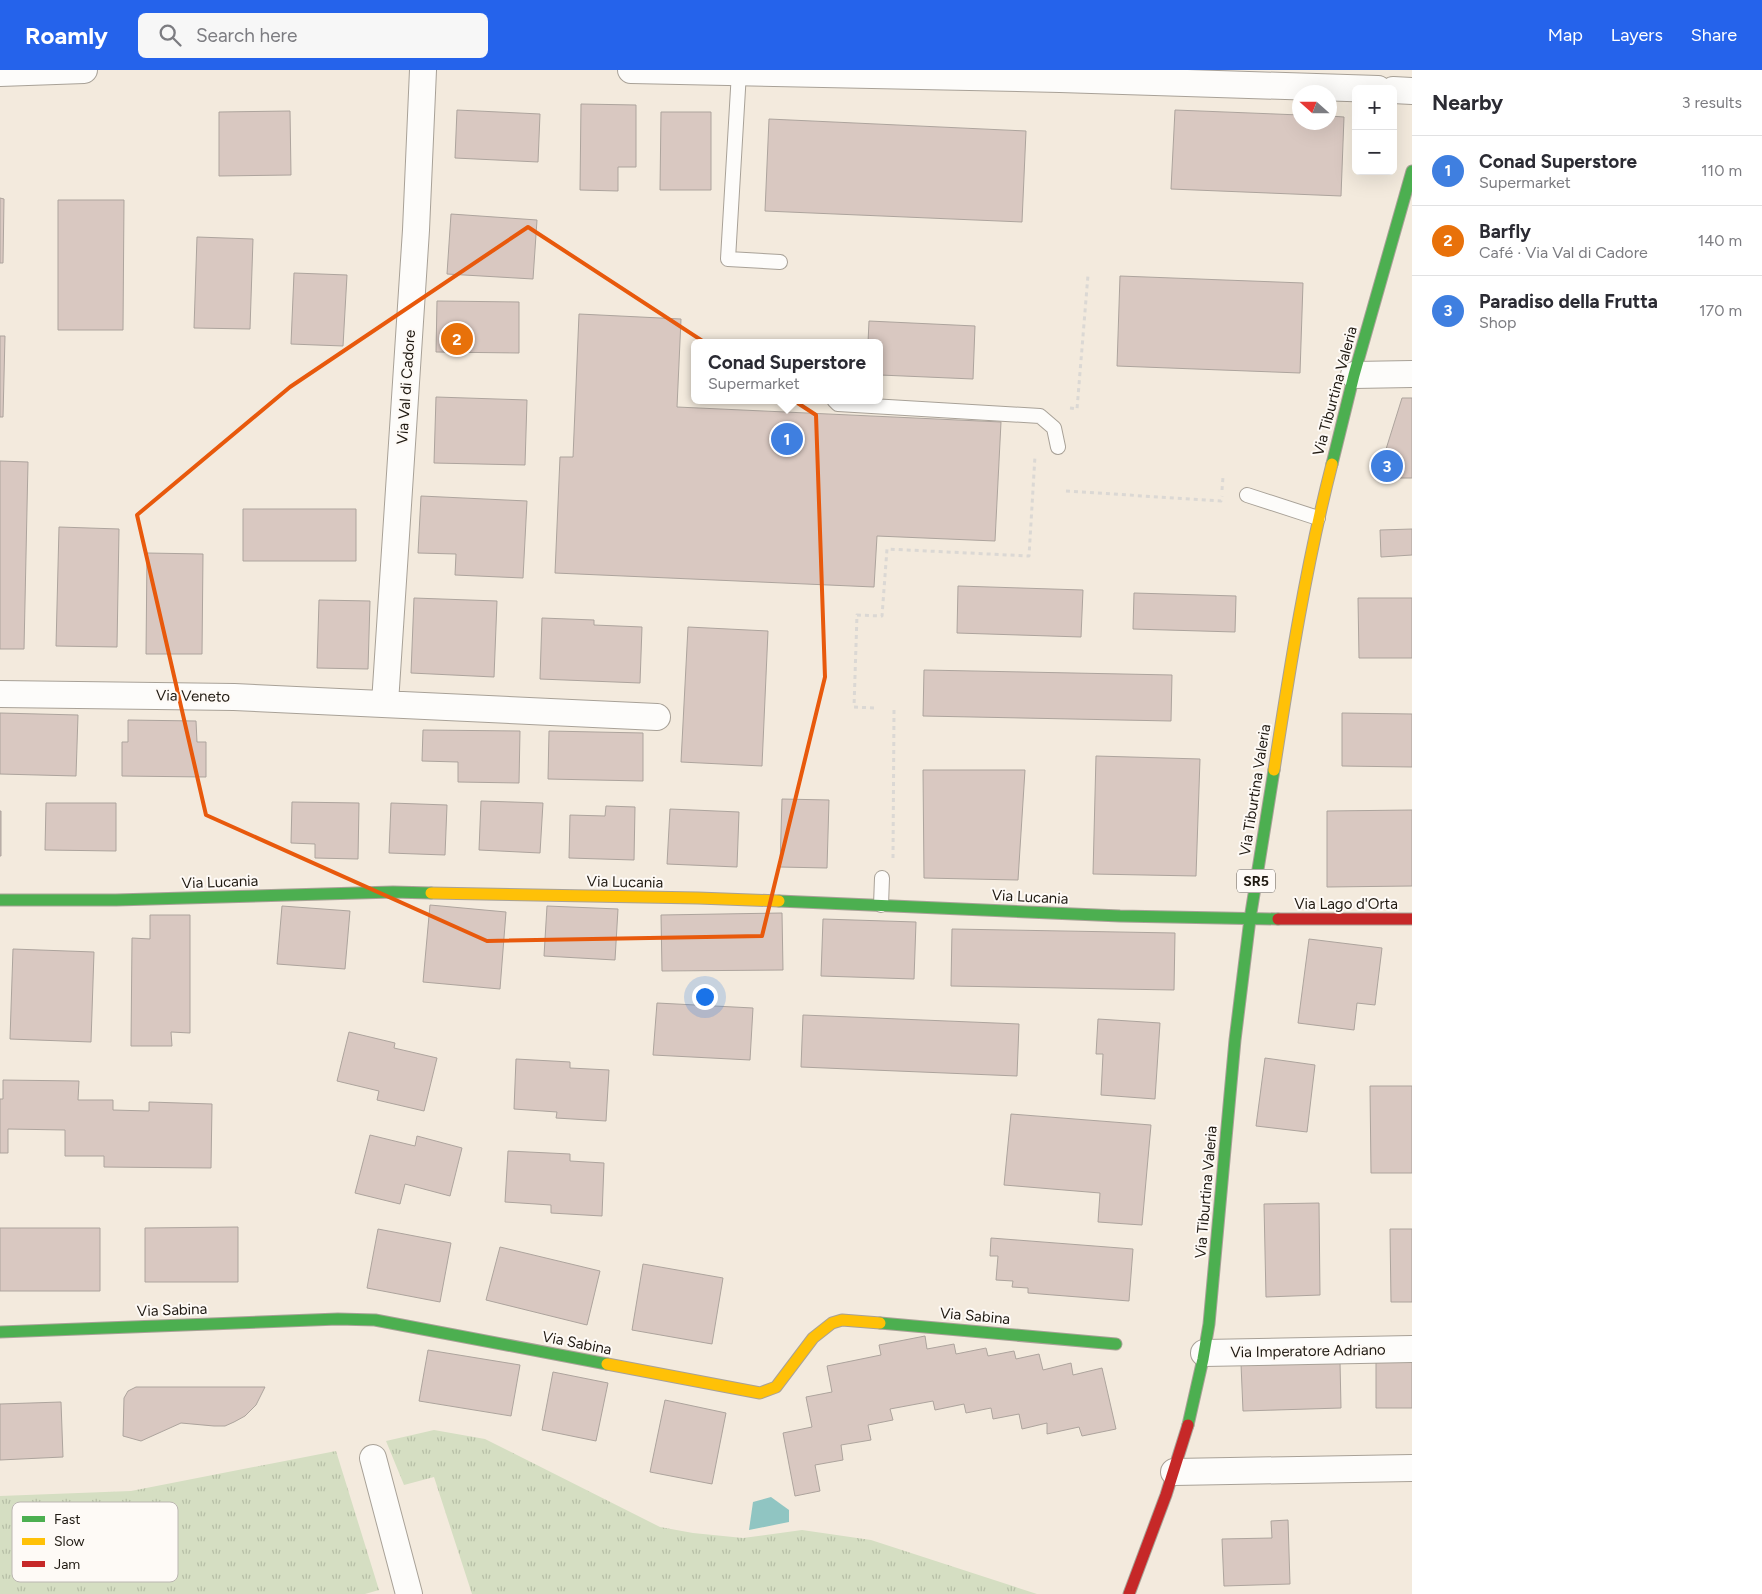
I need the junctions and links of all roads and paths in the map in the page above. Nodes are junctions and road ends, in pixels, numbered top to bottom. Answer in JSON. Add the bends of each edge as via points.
{"nodes":[{"id":1,"x":84,"y":70,"type":"edge"},
{"id":2,"x":423,"y":70,"type":"edge"},
{"id":3,"x":631,"y":70,"type":"edge"},
{"id":4,"x":739,"y":72,"type":"junction"},
{"id":5,"x":0,"y":73,"type":"edge"},
{"id":6,"x":1352,"y":88,"type":"edge"},
{"id":7,"x":1397,"y":90,"type":"edge"},
{"id":8,"x":1412,"y":91,"type":"edge"},
{"id":9,"x":1412,"y":171,"type":"edge"},
{"id":10,"x":780,"y":262,"type":"dead end"},
{"id":11,"x":1088,"y":275,"type":"dead end"},
{"id":12,"x":1412,"y":374,"type":"edge"},
{"id":13,"x":1354,"y":375,"type":"junction"},
{"id":14,"x":838,"y":404,"type":"edge"},
{"id":15,"x":1068,"y":408,"type":"dead end"},
{"id":16,"x":1058,"y":446,"type":"dead end"},
{"id":17,"x":1035,"y":451,"type":"dead end"},
{"id":18,"x":1066,"y":491,"type":"dead end"},
{"id":19,"x":1248,"y":495,"type":"dead end"},
{"id":20,"x":1221,"y":501,"type":"dead end"},
{"id":21,"x":1318,"y":518,"type":"junction"},
{"id":22,"x":0,"y":694,"type":"edge"},
{"id":23,"x":385,"y":703,"type":"junction"},
{"id":24,"x":874,"y":708,"type":"dead end"},
{"id":25,"x":894,"y":710,"type":"dead end"},
{"id":26,"x":657,"y":717,"type":"dead end"},
{"id":27,"x":893,"y":859,"type":"dead end"},
{"id":28,"x":882,"y":878,"type":"dead end"},
{"id":29,"x":0,"y":900,"type":"edge"},
{"id":30,"x":881,"y":905,"type":"junction"},
{"id":31,"x":1250,"y":919,"type":"junction"},
{"id":32,"x":1412,"y":919,"type":"edge"},
{"id":33,"x":0,"y":1332,"type":"edge"},
{"id":34,"x":1116,"y":1344,"type":"dead end"},
{"id":35,"x":1412,"y":1349,"type":"edge"},
{"id":36,"x":1204,"y":1353,"type":"junction"},
{"id":37,"x":373,"y":1458,"type":"dead end"},
{"id":38,"x":1412,"y":1468,"type":"edge"},
{"id":39,"x":1174,"y":1472,"type":"junction"},
{"id":40,"x":409,"y":1594,"type":"edge"},
{"id":41,"x":1129,"y":1594,"type":"edge"}],
"edges":[{"from":1,"to":5,"type":"street"},
{"from":2,"to":23,"type":"street","name":"Via Val di Cadore","via":[[416,230]]},
{"from":3,"to":4,"type":"street"},
{"from":4,"to":6,"type":"street"},
{"from":4,"to":10,"type":"lane","via":[[728,259]]},
{"from":7,"to":8,"type":"street"},
{"from":9,"to":13,"type":"street","name":"Via Tiburtina Valeria","number":"SR5"},
{"from":11,"to":15,"type":"path","via":[[1077,409]]},
{"from":12,"to":13,"type":"street"},
{"from":13,"to":21,"type":"street","name":"Via Tiburtina Valeria","number":"SR5"},
{"from":14,"to":16,"type":"lane","via":[[1040,416],[1054,428]]},
{"from":17,"to":24,"type":"path","via":[[1029,556],[887,549],[882,616],[857,615],[854,707]]},
{"from":18,"to":20,"type":"path"},
{"from":19,"to":21,"type":"lane"},
{"from":21,"to":31,"type":"street","name":"Via Tiburtina Valeria","number":"SR5","via":[[1299,613]]},
{"from":22,"to":23,"type":"street","name":"Via Veneto"},
{"from":23,"to":26,"type":"street","name":"Via Veneto"},
{"from":25,"to":27,"type":"path"},
{"from":28,"to":30,"type":"lane"},
{"from":29,"to":30,"type":"street","name":"Via Lucania","via":[[393,892]]},
{"from":30,"to":31,"type":"street","name":"Via Lucania"},
{"from":31,"to":32,"type":"street","name":"Via Lago d'Orta"},
{"from":31,"to":36,"type":"street","name":"Via Tiburtina Valeria","number":"SR5"},
{"from":33,"to":34,"type":"street","name":"Via Sabina","via":[[369,1320],[760,1393],[776,1386],[819,1332],[842,1320]]},
{"from":35,"to":36,"type":"street","name":"Via Imperatore Adriano"},
{"from":36,"to":39,"type":"street","name":"Via Tiburtina Valeria","number":"SR5","via":[[1192,1412]]},
{"from":37,"to":40,"type":"street"},
{"from":38,"to":39,"type":"street"},
{"from":39,"to":41,"type":"street","name":"Via Tiburtina Valeria","number":"SR5"}]}
